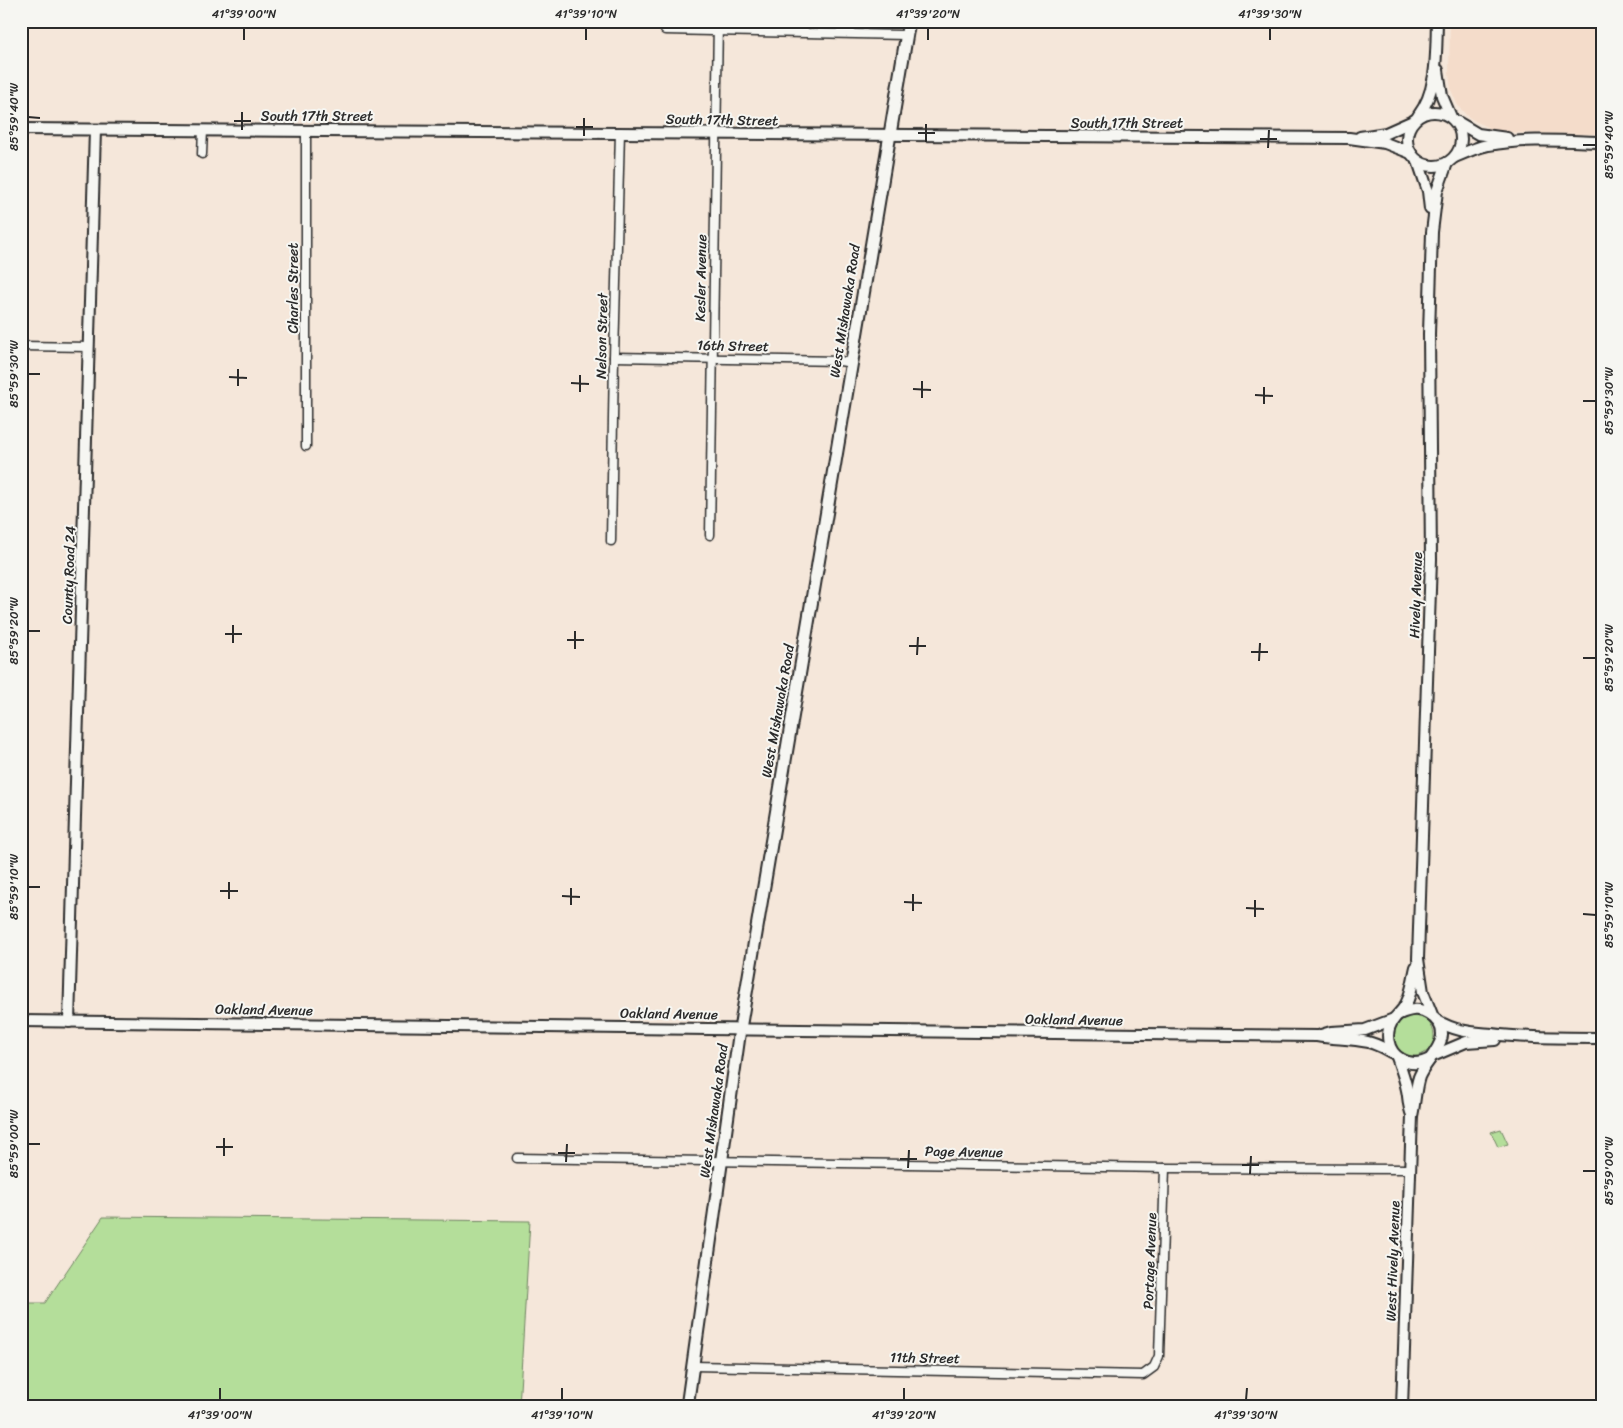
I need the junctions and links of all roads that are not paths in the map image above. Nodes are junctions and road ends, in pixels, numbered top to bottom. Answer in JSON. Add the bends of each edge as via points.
{"nodes":[{"id":1,"x":718,"y":21,"type":"edge"},
{"id":2,"x":909,"y":21,"type":"edge"},
{"id":3,"x":1437,"y":21,"type":"edge"},
{"id":4,"x":665,"y":30,"type":"dead end"},
{"id":5,"x":718,"y":31,"type":"junction"},
{"id":6,"x":906,"y":35,"type":"junction"},
{"id":7,"x":1436,"y":51,"type":"junction"},
{"id":8,"x":1416,"y":119,"type":"junction"},
{"id":9,"x":1453,"y":119,"type":"junction"},
{"id":10,"x":21,"y":129,"type":"edge"},
{"id":11,"x":95,"y":130,"type":"junction"},
{"id":12,"x":203,"y":130,"type":"junction"},
{"id":13,"x":306,"y":130,"type":"junction"},
{"id":14,"x":620,"y":132,"type":"junction"},
{"id":15,"x":716,"y":133,"type":"junction"},
{"id":16,"x":889,"y":135,"type":"junction"},
{"id":17,"x":1350,"y":138,"type":"junction"},
{"id":18,"x":1528,"y":141,"type":"junction"},
{"id":19,"x":1602,"y":142,"type":"edge"},
{"id":20,"x":1411,"y":153,"type":"junction"},
{"id":21,"x":202,"y":154,"type":"dead end"},
{"id":22,"x":1451,"y":160,"type":"junction"},
{"id":23,"x":1418,"y":161,"type":"junction"},
{"id":24,"x":1432,"y":232,"type":"junction"},
{"id":25,"x":21,"y":346,"type":"edge"},
{"id":26,"x":89,"y":347,"type":"junction"},
{"id":27,"x":614,"y":357,"type":"junction"},
{"id":28,"x":712,"y":358,"type":"junction"},
{"id":29,"x":852,"y":363,"type":"junction"},
{"id":30,"x":306,"y":446,"type":"dead end"},
{"id":31,"x":710,"y":535,"type":"dead end"},
{"id":32,"x":611,"y":541,"type":"dead end"},
{"id":33,"x":1418,"y":958,"type":"junction"},
{"id":34,"x":1396,"y":1017,"type":"junction"},
{"id":35,"x":1435,"y":1019,"type":"junction"},
{"id":36,"x":21,"y":1021,"type":"edge"},
{"id":37,"x":69,"y":1022,"type":"junction"},
{"id":38,"x":740,"y":1029,"type":"junction"},
{"id":39,"x":1317,"y":1036,"type":"junction"},
{"id":40,"x":1507,"y":1037,"type":"junction"},
{"id":41,"x":1602,"y":1038,"type":"edge"},
{"id":42,"x":1395,"y":1055,"type":"junction"},
{"id":43,"x":1432,"y":1057,"type":"junction"},
{"id":44,"x":1412,"y":1116,"type":"junction"},
{"id":45,"x":516,"y":1158,"type":"dead end"},
{"id":46,"x":722,"y":1161,"type":"junction"},
{"id":47,"x":1166,"y":1168,"type":"junction"},
{"id":48,"x":1410,"y":1169,"type":"junction"},
{"id":49,"x":693,"y":1366,"type":"junction"},
{"id":50,"x":1154,"y":1367,"type":"joint"},
{"id":51,"x":687,"y":1407,"type":"edge"},
{"id":52,"x":1402,"y":1407,"type":"edge"}],
"edges":[{"from":1,"to":5,"type":"street","name":"Kesler Avenue"},
{"from":2,"to":6,"type":"main road","name":"West Mishawaka Road"},
{"from":3,"to":7,"type":"street"},
{"from":4,"to":5,"type":"street"},
{"from":5,"to":6,"type":"street"},
{"from":5,"to":15,"type":"street","name":"Kesler Avenue"},
{"from":6,"to":16,"type":"main road","name":"West Mishawaka Road"},
{"from":7,"to":8,"type":"street","via":[[1431,92]]},
{"from":7,"to":9,"type":"street","via":[[1441,92]]},
{"from":8,"to":9,"type":"street","via":[[1432,112]]},
{"from":8,"to":17,"type":"street","via":[[1386,133]]},
{"from":8,"to":20,"type":"street","via":[[1407,135]]},
{"from":9,"to":18,"type":"street","via":[[1478,134]]},
{"from":9,"to":22,"type":"street","via":[[1462,138]]},
{"from":10,"to":11,"type":"street","name":"South 17th Street"},
{"from":11,"to":12,"type":"street","name":"South 17th Street"},
{"from":11,"to":26,"type":"street","name":"County Road 24"},
{"from":12,"to":13,"type":"street","name":"South 17th Street"},
{"from":12,"to":21,"type":"street"},
{"from":13,"to":14,"type":"street","name":"South 17th Street"},
{"from":13,"to":30,"type":"street","name":"Charles Street"},
{"from":14,"to":15,"type":"street","name":"South 17th Street"},
{"from":14,"to":27,"type":"street","name":"Nelson Street"},
{"from":15,"to":16,"type":"street","name":"South 17th Street"},
{"from":15,"to":28,"type":"street","name":"Kesler Avenue"},
{"from":16,"to":17,"type":"street","name":"South 17th Street"},
{"from":16,"to":29,"type":"main road","name":"West Mishawaka Road"},
{"from":17,"to":20,"type":"street","via":[[1385,143]]},
{"from":18,"to":19,"type":"street"},
{"from":18,"to":22,"type":"street","via":[[1489,145]]},
{"from":20,"to":23,"type":"street"},
{"from":22,"to":23,"type":"street","via":[[1435,166]]},
{"from":22,"to":24,"type":"street","name":"Hively Avenue","via":[[1436,191]]},
{"from":23,"to":24,"type":"street","name":"Hively Avenue","via":[[1428,191]]},
{"from":24,"to":33,"type":"street","name":"Hively Avenue","via":[[1429,394],[1432,516]]},
{"from":25,"to":26,"type":"street"},
{"from":26,"to":37,"type":"street","name":"County Road 24"},
{"from":27,"to":28,"type":"street","name":"16th Street"},
{"from":27,"to":32,"type":"street","name":"Nelson Street"},
{"from":28,"to":29,"type":"street","name":"16th Street"},
{"from":28,"to":31,"type":"street","name":"Kesler Avenue"},
{"from":29,"to":38,"type":"main road","name":"West Mishawaka Road"},
{"from":33,"to":34,"type":"street","name":"Hively Avenue","via":[[1406,1005]]},
{"from":33,"to":35,"type":"street","name":"Hively Avenue","via":[[1423,992]]},
{"from":34,"to":35,"type":"street","via":[[1407,1010],[1416,1010]]},
{"from":34,"to":39,"type":"street","name":"Oakland Avenue","via":[[1365,1030]]},
{"from":34,"to":42,"type":"street","name":"Hively Avenue","via":[[1387,1036]]},
{"from":35,"to":40,"type":"street","via":[[1466,1032]]},
{"from":35,"to":43,"type":"street","name":"Hively Avenue","via":[[1441,1038]]},
{"from":36,"to":37,"type":"street","name":"Oakland Avenue"},
{"from":37,"to":38,"type":"street","name":"Oakland Avenue"},
{"from":38,"to":39,"type":"street","name":"Oakland Avenue"},
{"from":38,"to":46,"type":"main road","name":"West Mishawaka Road"},
{"from":39,"to":42,"type":"street","name":"Oakland Avenue","via":[[1366,1041]]},
{"from":40,"to":41,"type":"street"},
{"from":40,"to":43,"type":"street","via":[[1466,1042]]},
{"from":42,"to":43,"type":"street","via":[[1414,1064]]},
{"from":42,"to":44,"type":"street","name":"Hively Avenue","via":[[1405,1079]]},
{"from":43,"to":44,"type":"street","name":"Hively Avenue","via":[[1419,1078]]},
{"from":44,"to":48,"type":"street","name":"West Hively Avenue"},
{"from":45,"to":46,"type":"street","name":"Page Avenue"},
{"from":46,"to":47,"type":"street","name":"Page Avenue"},
{"from":46,"to":49,"type":"main road","name":"West Mishawaka Road"},
{"from":47,"to":48,"type":"street","name":"Page Avenue"},
{"from":47,"to":50,"type":"street","name":"Portage Avenue","via":[[1159,1356]]},
{"from":48,"to":52,"type":"street","name":"West Hively Avenue"},
{"from":49,"to":50,"type":"street","name":"11th Street","via":[[1143,1375]]},
{"from":49,"to":51,"type":"main road","name":"West Mishawaka Road"}]}
